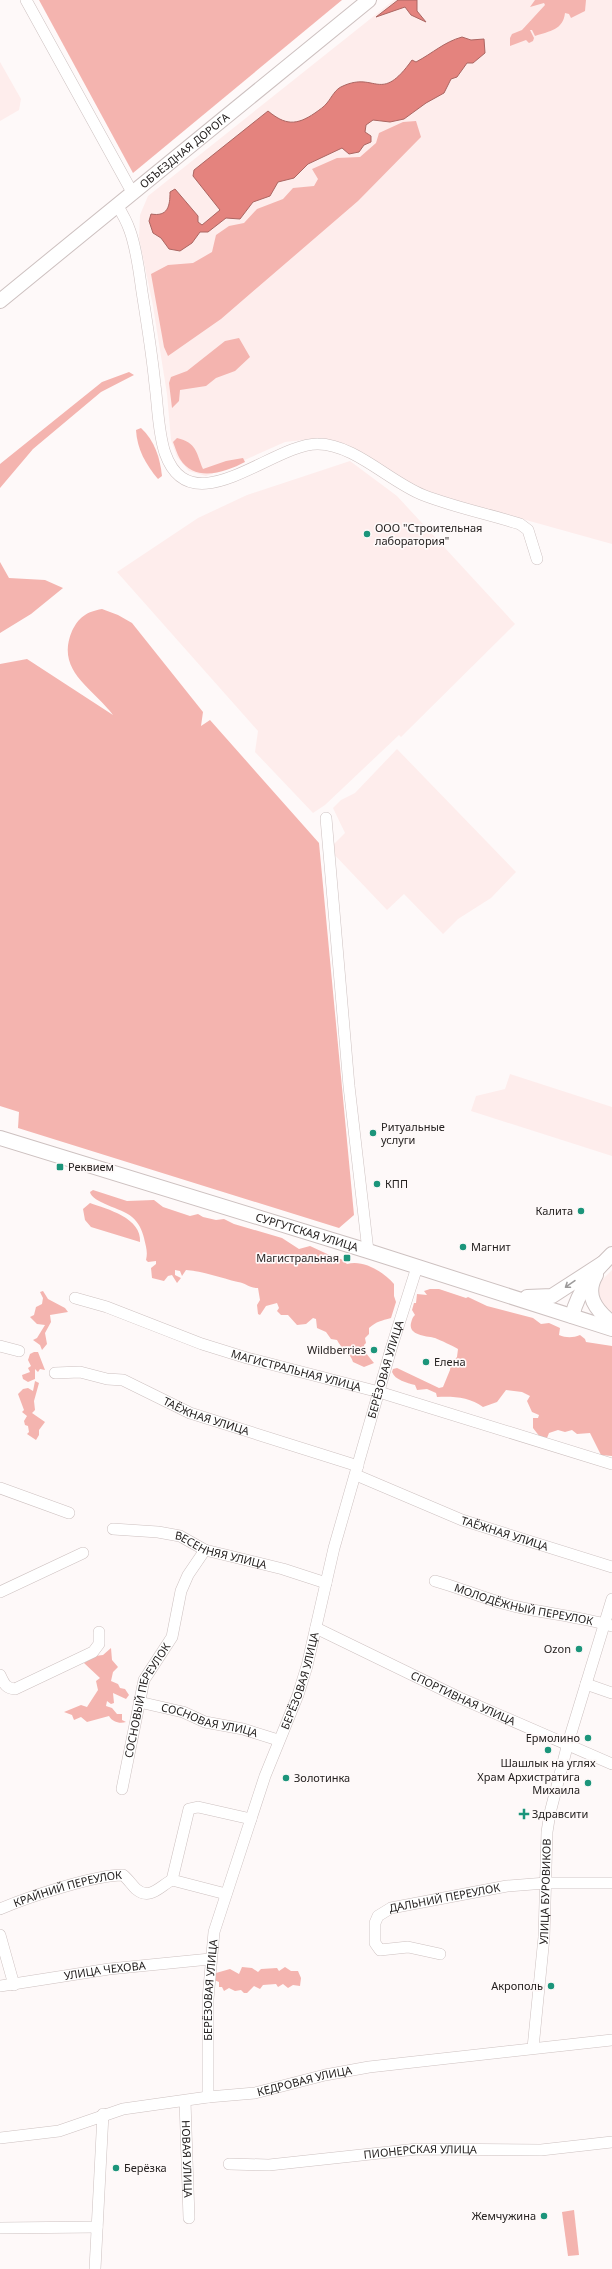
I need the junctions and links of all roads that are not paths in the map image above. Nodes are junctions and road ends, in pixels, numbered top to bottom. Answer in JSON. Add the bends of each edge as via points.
{"nodes":[{"id":1,"x":26,"y":0,"type":"edge"},
{"id":2,"x":369,"y":0,"type":"edge"},
{"id":3,"x":132,"y":192,"type":"junction"},
{"id":4,"x":117,"y":205,"type":"junction"},
{"id":5,"x":0,"y":301,"type":"edge"},
{"id":6,"x":537,"y":559,"type":"dead end"},
{"id":7,"x":326,"y":818,"type":"dead end"},
{"id":8,"x":0,"y":1138,"type":"edge"},
{"id":9,"x":368,"y":1251,"type":"junction"},
{"id":10,"x":607,"y":1258,"type":"edge"},
{"id":11,"x":417,"y":1267,"type":"junction"},
{"id":12,"x":510,"y":1296,"type":"junction"},
{"id":13,"x":75,"y":1298,"type":"dead end"},
{"id":14,"x":572,"y":1316,"type":"junction"},
{"id":15,"x":612,"y":1323,"type":"edge"},
{"id":16,"x":612,"y":1329,"type":"edge"},
{"id":17,"x":0,"y":1346,"type":"edge"},
{"id":18,"x":19,"y":1351,"type":"dead end"},
{"id":19,"x":55,"y":1373,"type":"dead end"},
{"id":20,"x":378,"y":1392,"type":"junction"},
{"id":21,"x":612,"y":1464,"type":"edge"},
{"id":22,"x":357,"y":1471,"type":"junction"},
{"id":23,"x":0,"y":1488,"type":"edge"},
{"id":24,"x":70,"y":1513,"type":"dead end"},
{"id":25,"x":113,"y":1529,"type":"dead end"},
{"id":26,"x":205,"y":1550,"type":"junction"},
{"id":27,"x":83,"y":1553,"type":"dead end"},
{"id":28,"x":612,"y":1567,"type":"edge"},
{"id":29,"x":435,"y":1582,"type":"dead end"},
{"id":30,"x":326,"y":1583,"type":"junction"},
{"id":31,"x":0,"y":1592,"type":"edge"},
{"id":32,"x":612,"y":1600,"type":"edge"},
{"id":33,"x":608,"y":1625,"type":"edge"},
{"id":34,"x":316,"y":1628,"type":"junction"},
{"id":35,"x":99,"y":1632,"type":"dead end"},
{"id":36,"x":0,"y":1675,"type":"edge"},
{"id":37,"x":586,"y":1684,"type":"junction"},
{"id":38,"x":612,"y":1693,"type":"edge"},
{"id":39,"x":139,"y":1702,"type":"junction"},
{"id":40,"x":278,"y":1740,"type":"junction"},
{"id":41,"x":568,"y":1743,"type":"junction"},
{"id":42,"x":612,"y":1764,"type":"edge"},
{"id":43,"x":122,"y":1789,"type":"dead end"},
{"id":44,"x":251,"y":1819,"type":"junction"},
{"id":45,"x":172,"y":1880,"type":"junction"},
{"id":46,"x":546,"y":1883,"type":"junction"},
{"id":47,"x":612,"y":1883,"type":"edge"},
{"id":48,"x":226,"y":1894,"type":"junction"},
{"id":49,"x":0,"y":1909,"type":"edge"},
{"id":50,"x":0,"y":1935,"type":"edge"},
{"id":51,"x":440,"y":1954,"type":"dead end"},
{"id":52,"x":210,"y":1958,"type":"junction"},
{"id":53,"x":14,"y":1985,"type":"junction"},
{"id":54,"x":0,"y":1986,"type":"edge"},
{"id":55,"x":612,"y":2040,"type":"edge"},
{"id":56,"x":533,"y":2048,"type":"junction"},
{"id":57,"x":208,"y":2097,"type":"junction"},
{"id":58,"x":185,"y":2101,"type":"junction"},
{"id":59,"x":103,"y":2114,"type":"junction"},
{"id":60,"x":0,"y":2138,"type":"edge"},
{"id":61,"x":612,"y":2142,"type":"edge"},
{"id":62,"x":230,"y":2164,"type":"dead end"},
{"id":63,"x":189,"y":2218,"type":"dead end"},
{"id":64,"x":97,"y":2227,"type":"junction"},
{"id":65,"x":0,"y":2228,"type":"edge"},
{"id":66,"x":95,"y":2269,"type":"edge"}],
"edges":[{"from":1,"to":3,"type":"street"},
{"from":2,"to":3,"type":"main road","name":"ОБЪЕЗДНАЯ ДОРОГА"},
{"from":3,"to":4,"type":"main road","name":"ОБЪЕЗДНАЯ ДОРОГА"},
{"from":4,"to":5,"type":"main road","name":"ОБЪЕЗДНАЯ ДОРОГА"},
{"from":4,"to":6,"type":"street","via":[[130,230],[136,252],[163,447],[171,465],[184,478],[202,484],[219,482],[307,445],[330,445],[344,450],[423,495],[520,524],[528,530]]},
{"from":7,"to":9,"type":"street","via":[[349,1086]]},
{"from":8,"to":9,"type":"main road","name":"СУРГУТСКАЯ УЛИЦА"},
{"from":9,"to":11,"type":"main road","name":"СУРГУТСКАЯ УЛИЦА"},
{"from":10,"to":12,"type":"main road","one_way":true,"via":[[552,1296]]},
{"from":10,"to":14,"type":"main road","via":[[580,1292]]},
{"from":10,"to":15,"type":"main road","via":[[592,1282],[592,1300],[597,1309]]},
{"from":11,"to":12,"type":"main road","name":"СУРГУТСКАЯ УЛИЦА"},
{"from":11,"to":20,"type":"street","name":"БЕРЁЗОВАЯ УЛИЦА"},
{"from":12,"to":14,"type":"main road","name":"СУРГУТСКАЯ УЛИЦА"},
{"from":13,"to":20,"type":"street","name":"МАГИСТРАЛЬНАЯ УЛИЦА","via":[[247,1358]]},
{"from":14,"to":16,"type":"main road","name":"СУРГУТСКАЯ УЛИЦА"},
{"from":17,"to":18,"type":"street"},
{"from":19,"to":22,"type":"street","name":"ТАЁЖНАЯ УЛИЦА","via":[[80,1372],[123,1380],[190,1413]]},
{"from":20,"to":21,"type":"street","name":"МАГИСТРАЛЬНАЯ УЛИЦА"},
{"from":20,"to":22,"type":"street","name":"БЕРЁЗОВАЯ УЛИЦА"},
{"from":22,"to":28,"type":"street","name":"ТАЁЖНАЯ УЛИЦА","via":[[462,1520]]},
{"from":22,"to":30,"type":"street","name":"БЕРЁЗОВАЯ УЛИЦА"},
{"from":23,"to":24,"type":"street"},
{"from":25,"to":26,"type":"street","name":"ВЕСЕННЯЯ УЛИЦА","via":[[180,1536]]},
{"from":26,"to":30,"type":"street","name":"ВЕСЕННЯЯ УЛИЦА","via":[[283,1569]]},
{"from":26,"to":39,"type":"street","name":"СОСНОВЫЙ ПЕРЕУЛОК","via":[[181,1591],[172,1637],[144,1680]]},
{"from":27,"to":31,"type":"street"},
{"from":29,"to":33,"type":"street","name":"МОЛОДЁЖНЫЙ ПЕРЕУЛОК","via":[[517,1607]]},
{"from":30,"to":34,"type":"street","name":"БЕРЁЗОВАЯ УЛИЦА"},
{"from":32,"to":33,"type":"street","name":"УЛИЦА БУРОВИКОВ"},
{"from":33,"to":37,"type":"street","name":"УЛИЦА БУРОВИКОВ"},
{"from":34,"to":40,"type":"street","name":"БЕРЁЗОВАЯ УЛИЦА","via":[[298,1695]]},
{"from":34,"to":41,"type":"street","name":"СПОРТИВНАЯ УЛИЦА","via":[[460,1698]]},
{"from":35,"to":36,"type":"street","via":[[99,1644],[93,1652],[15,1689],[4,1685]]},
{"from":37,"to":38,"type":"street"},
{"from":37,"to":41,"type":"street","name":"УЛИЦА БУРОВИКОВ"},
{"from":39,"to":40,"type":"street","name":"СОСНОВАЯ УЛИЦА"},
{"from":39,"to":43,"type":"street","name":"СОСНОВЫЙ ПЕРЕУЛОК"},
{"from":40,"to":44,"type":"street","name":"БЕРЁЗОВАЯ УЛИЦА"},
{"from":41,"to":42,"type":"street","name":"СПОРТИВНАЯ УЛИЦА"},
{"from":41,"to":46,"type":"street","name":"УЛИЦА БУРОВИКОВ","via":[[550,1813]]},
{"from":44,"to":45,"type":"street","via":[[198,1807],[189,1809]]},
{"from":44,"to":48,"type":"street","name":"БЕРЁЗОВАЯ УЛИЦА"},
{"from":45,"to":48,"type":"street"},
{"from":45,"to":49,"type":"street","name":"КРАЙНИЙ ПЕРЕУЛОК","via":[[148,1894],[141,1893],[123,1875],[108,1876],[15,1902]]},
{"from":46,"to":47,"type":"street","name":"ДАЛЬНИЙ ПЕРЕУЛОК"},
{"from":46,"to":51,"type":"street","name":"ДАЛЬНИЙ ПЕРЕУЛОК","via":[[507,1886],[424,1900],[391,1908],[378,1916],[374,1936],[380,1950],[408,1947]]},
{"from":46,"to":56,"type":"street","name":"УЛИЦА БУРОВИКОВ","via":[[544,1937]]},
{"from":48,"to":52,"type":"street","name":"БЕРЁЗОВАЯ УЛИЦА","via":[[214,1932]]},
{"from":50,"to":53,"type":"street"},
{"from":52,"to":53,"type":"street","name":"УЛИЦА ЧЕХОВА","via":[[96,1970]]},
{"from":52,"to":57,"type":"street","name":"БЕРЁЗОВАЯ УЛИЦА"},
{"from":53,"to":54,"type":"street","name":"УЛИЦА ЧЕХОВА"},
{"from":55,"to":56,"type":"street","name":"КЕДРОВАЯ УЛИЦА"},
{"from":56,"to":57,"type":"street","name":"КЕДРОВАЯ УЛИЦА","via":[[369,2067],[326,2074],[255,2093]]},
{"from":57,"to":58,"type":"street","name":"КЕДРОВАЯ УЛИЦА"},
{"from":58,"to":59,"type":"street","name":"КЕДРОВАЯ УЛИЦА"},
{"from":58,"to":63,"type":"street","name":"НОВАЯ УЛИЦА"},
{"from":59,"to":60,"type":"street","name":"КЕДРОВАЯ УЛИЦА","via":[[59,2131]]},
{"from":59,"to":64,"type":"street"},
{"from":61,"to":62,"type":"street","name":"ПИОНЕРСКАЯ УЛИЦА","via":[[541,2150],[417,2149],[269,2165]]},
{"from":64,"to":65,"type":"street"},
{"from":64,"to":66,"type":"street"}]}
